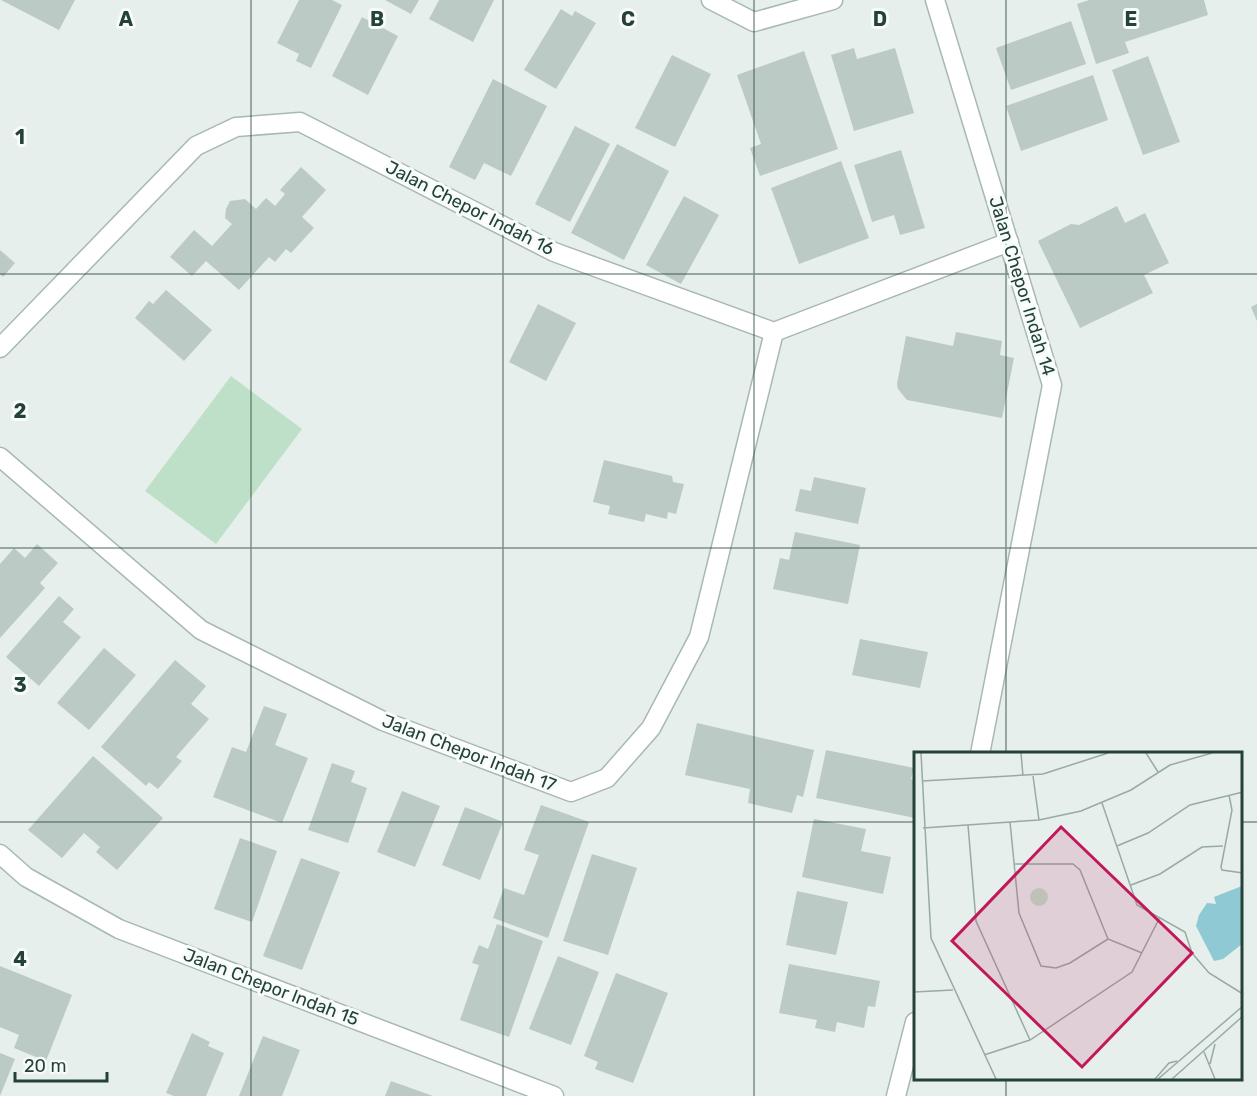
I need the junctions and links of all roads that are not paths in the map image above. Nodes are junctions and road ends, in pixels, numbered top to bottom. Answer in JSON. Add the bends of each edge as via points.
{"nodes":[{"id":1,"x":711,"y":0,"type":"edge"},
{"id":2,"x":833,"y":0,"type":"edge"},
{"id":3,"x":935,"y":0,"type":"edge"},
{"id":4,"x":1009,"y":242,"type":"junction"},
{"id":5,"x":774,"y":332,"type":"junction"},
{"id":6,"x":0,"y":348,"type":"edge"},
{"id":7,"x":0,"y":457,"type":"edge"},
{"id":8,"x":980,"y":752,"type":"edge"},
{"id":9,"x":0,"y":855,"type":"edge"},
{"id":10,"x":914,"y":1026,"type":"edge"},
{"id":11,"x":554,"y":1096,"type":"edge"},
{"id":12,"x":897,"y":1096,"type":"edge"}],
"edges":[{"from":1,"to":2,"type":"street","via":[[754,22]]},
{"from":3,"to":4,"type":"street","name":"Jalan Chepor Indah 14"},
{"from":4,"to":5,"type":"street"},
{"from":4,"to":8,"type":"street","name":"Jalan Chepor Indah 14","via":[[1052,385]]},
{"from":5,"to":6,"type":"street","name":"Jalan Chepor Indah 16","via":[[554,252],[300,122],[236,127],[196,147]]},
{"from":5,"to":7,"type":"street","name":"Jalan Chepor Indah 17","via":[[699,637],[651,728],[607,778],[571,792],[383,721],[201,630]]},
{"from":9,"to":11,"type":"street","name":"Jalan Chepor Indah 15","via":[[26,877],[119,929]]},
{"from":10,"to":12,"type":"street"}]}
